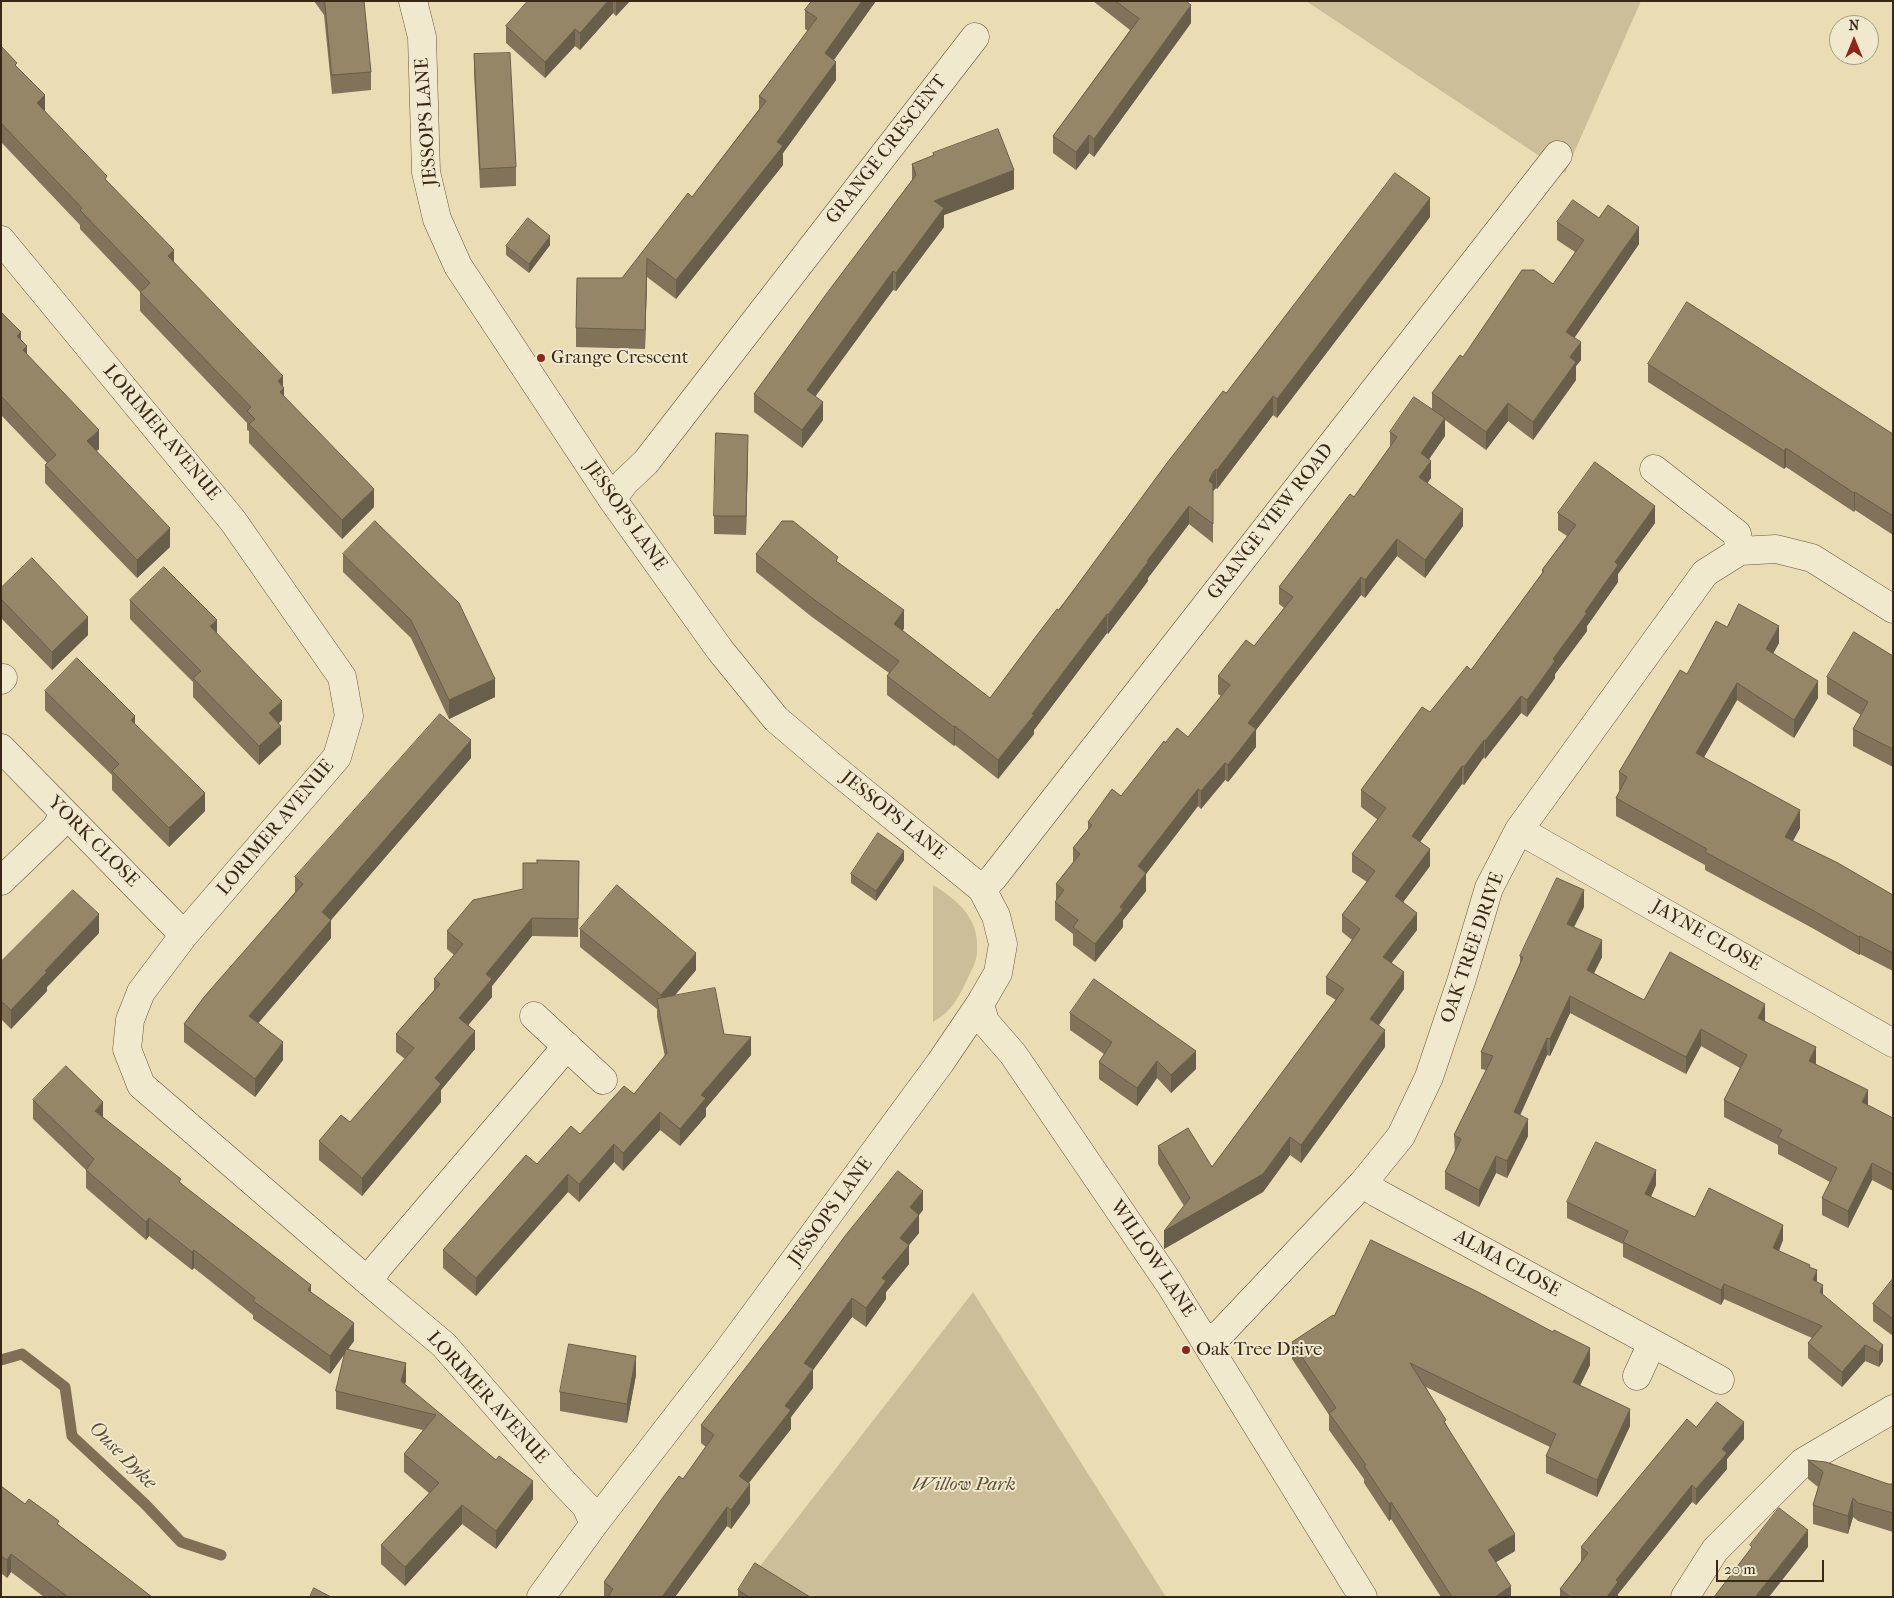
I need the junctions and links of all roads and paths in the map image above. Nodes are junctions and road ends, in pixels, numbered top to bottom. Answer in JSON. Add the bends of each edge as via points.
{"nodes":[{"id":1,"x":413,"y":1,"type":"edge"},
{"id":2,"x":975,"y":37,"type":"dead end"},
{"id":3,"x":1558,"y":155,"type":"dead end"},
{"id":4,"x":1,"y":240,"type":"edge"},
{"id":5,"x":1654,"y":469,"type":"dead end"},
{"id":6,"x":612,"y":498,"type":"junction"},
{"id":7,"x":1740,"y":552,"type":"junction"},
{"id":8,"x":1893,"y":609,"type":"edge"},
{"id":9,"x":1,"y":748,"type":"edge"},
{"id":10,"x":64,"y":813,"type":"junction"},
{"id":11,"x":1519,"y":830,"type":"junction"},
{"id":12,"x":1,"y":881,"type":"edge"},
{"id":13,"x":982,"y":889,"type":"junction"},
{"id":14,"x":184,"y":935,"type":"junction"},
{"id":15,"x":980,"y":1004,"type":"junction"},
{"id":16,"x":534,"y":1016,"type":"dead end"},
{"id":17,"x":1893,"y":1043,"type":"edge"},
{"id":18,"x":567,"y":1046,"type":"junction"},
{"id":19,"x":603,"y":1080,"type":"dead end"},
{"id":20,"x":1363,"y":1183,"type":"junction"},
{"id":21,"x":369,"y":1282,"type":"junction"},
{"id":22,"x":1206,"y":1342,"type":"junction"},
{"id":23,"x":1652,"y":1343,"type":"junction"},
{"id":24,"x":1637,"y":1376,"type":"dead end"},
{"id":25,"x":1720,"y":1380,"type":"dead end"},
{"id":26,"x":1893,"y":1409,"type":"edge"},
{"id":27,"x":1803,"y":1462,"type":"junction"},
{"id":28,"x":1839,"y":1468,"type":"edge"},
{"id":29,"x":594,"y":1524,"type":"junction"},
{"id":30,"x":541,"y":1597,"type":"edge"},
{"id":31,"x":1363,"y":1597,"type":"edge"},
{"id":32,"x":1685,"y":1597,"type":"edge"}],
"edges":[{"from":1,"to":6,"type":"street","name":"JESSOPS LANE","via":[[422,37],[426,172],[437,220],[458,266]]},
{"from":2,"to":6,"type":"street","name":"GRANGE CRESCENT","via":[[646,462]]},
{"from":3,"to":13,"type":"street","name":"GRANGE VIEW ROAD"},
{"from":4,"to":14,"type":"street","name":"LORIMER AVENUE","via":[[233,520],[342,677],[349,716],[337,757]]},
{"from":5,"to":7,"type":"street","via":[[1737,534]]},
{"from":6,"to":13,"type":"street","name":"JESSOPS LANE","via":[[720,650],[776,719]]},
{"from":7,"to":8,"type":"street","name":"OAK TREE DRIVE","via":[[1776,549],[1812,558]]},
{"from":7,"to":11,"type":"street","name":"OAK TREE DRIVE","via":[[1705,573]]},
{"from":9,"to":10,"type":"street","name":"YORK CLOSE"},
{"from":10,"to":12,"type":"street","via":[[56,828]]},
{"from":10,"to":14,"type":"street","name":"YORK CLOSE"},
{"from":11,"to":17,"type":"street","name":"JAYNE CLOSE"},
{"from":11,"to":20,"type":"street","name":"OAK TREE DRIVE","via":[[1490,888],[1429,1077],[1401,1136]]},
{"from":13,"to":15,"type":"street","name":"JESSOPS LANE","via":[[996,916],[1002,944],[998,973]]},
{"from":14,"to":21,"type":"street","name":"LORIMER AVENUE","via":[[141,992],[130,1020],[127,1050],[141,1085]]},
{"from":15,"to":22,"type":"street","name":"WILLOW LANE","via":[[985,1022],[1013,1054]]},
{"from":15,"to":29,"type":"street","name":"JESSOPS LANE","via":[[728,1352]]},
{"from":16,"to":18,"type":"street"},
{"from":18,"to":19,"type":"street"},
{"from":18,"to":21,"type":"street","via":[[378,1267]]},
{"from":20,"to":22,"type":"street","name":"OAK TREE DRIVE","via":[[1221,1333]]},
{"from":20,"to":23,"type":"street","name":"ALMA CLOSE"},
{"from":21,"to":29,"type":"street","name":"LORIMER AVENUE","via":[[444,1345],[586,1506]]},
{"from":22,"to":31,"type":"street","name":"WILLOW LANE"},
{"from":23,"to":24,"type":"street"},
{"from":23,"to":25,"type":"street","name":"ALMA CLOSE"},
{"from":26,"to":27,"type":"street"},
{"from":27,"to":28,"type":"street"},
{"from":27,"to":32,"type":"street","via":[[1715,1550]]},
{"from":29,"to":30,"type":"street","name":"JESSOPS LANE"}]}
